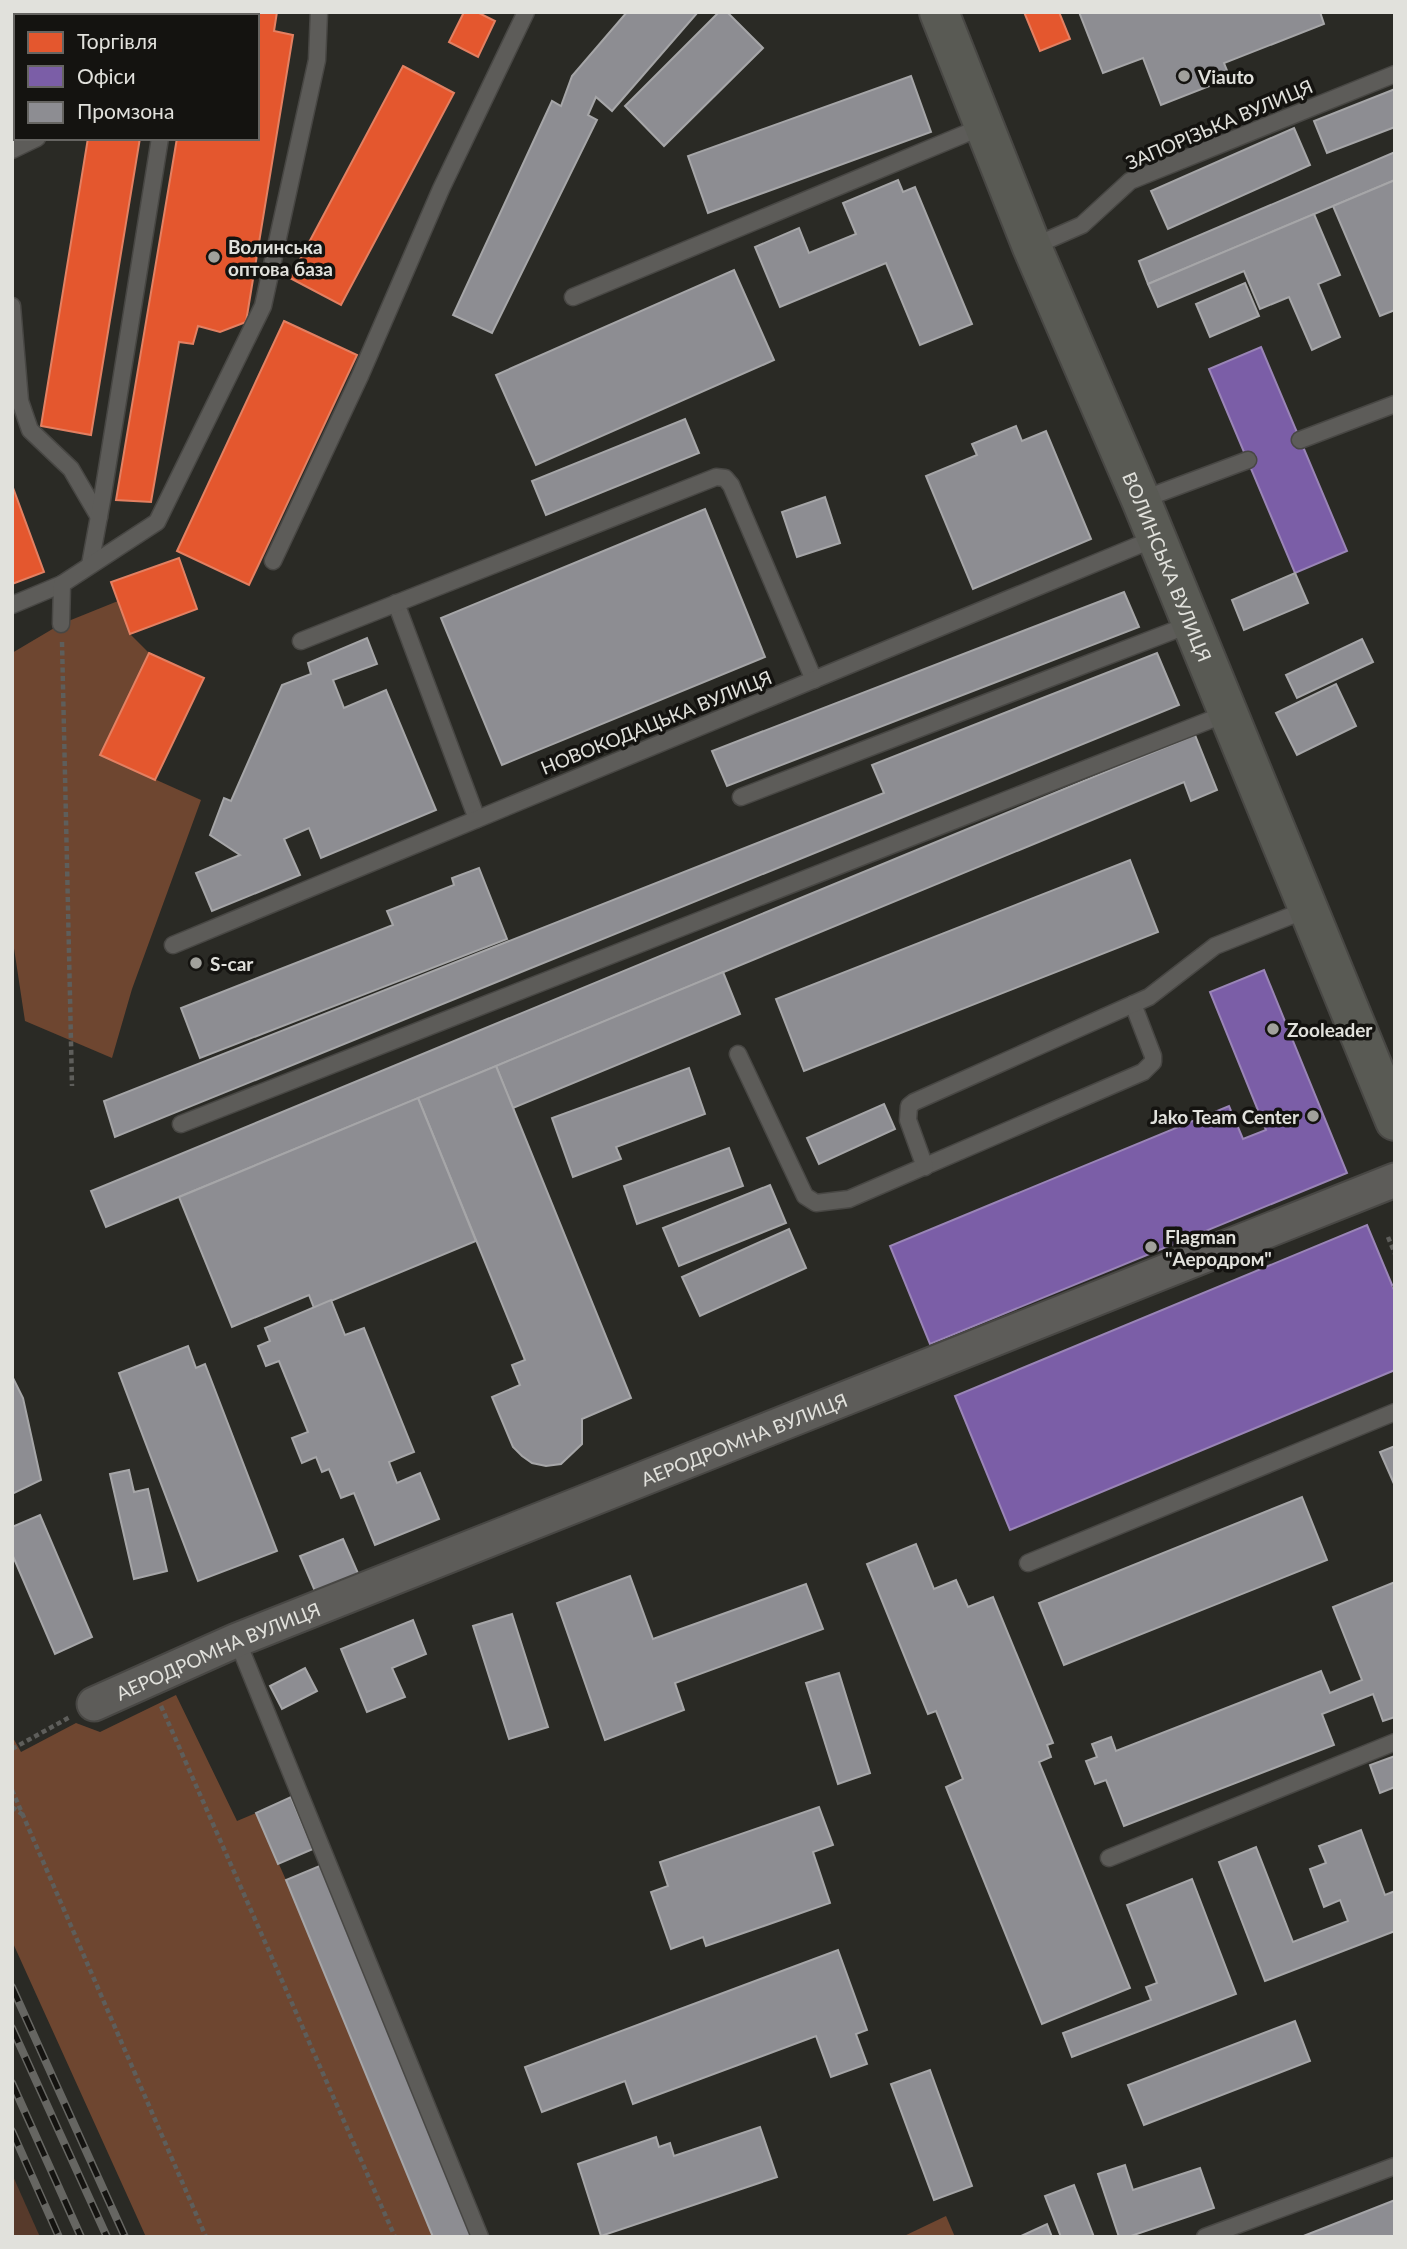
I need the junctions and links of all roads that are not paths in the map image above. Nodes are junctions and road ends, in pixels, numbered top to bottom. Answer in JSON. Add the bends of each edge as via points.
{"nodes":[{"id":1,"x":319,"y":12,"type":"edge"},
{"id":2,"x":526,"y":12,"type":"edge"},
{"id":3,"x":939,"y":12,"type":"edge"},
{"id":4,"x":1395,"y":74,"type":"edge"},
{"id":5,"x":984,"y":126,"type":"junction"},
{"id":6,"x":33,"y":140,"type":"edge"},
{"id":7,"x":160,"y":140,"type":"edge"},
{"id":8,"x":12,"y":150,"type":"edge"},
{"id":9,"x":1032,"y":247,"type":"junction"},
{"id":10,"x":573,"y":298,"type":"dead end"},
{"id":11,"x":12,"y":306,"type":"edge"},
{"id":12,"x":1395,"y":404,"type":"edge"},
{"id":13,"x":1300,"y":440,"type":"dead end"},
{"id":14,"x":1248,"y":460,"type":"dead end"},
{"id":15,"x":1141,"y":500,"type":"junction"},
{"id":16,"x":99,"y":517,"type":"junction"},
{"id":17,"x":1156,"y":538,"type":"junction"},
{"id":18,"x":273,"y":561,"type":"dead end"},
{"id":19,"x":90,"y":565,"type":"junction"},
{"id":20,"x":62,"y":584,"type":"junction"},
{"id":21,"x":396,"y":603,"type":"junction"},
{"id":22,"x":12,"y":605,"type":"edge"},
{"id":23,"x":61,"y":624,"type":"road end"},
{"id":24,"x":1191,"y":624,"type":"junction"},
{"id":25,"x":301,"y":641,"type":"dead end"},
{"id":26,"x":814,"y":680,"type":"junction"},
{"id":27,"x":1228,"y":713,"type":"junction"},
{"id":28,"x":741,"y":797,"type":"dead end"},
{"id":29,"x":477,"y":819,"type":"junction"},
{"id":30,"x":1308,"y":909,"type":"junction"},
{"id":31,"x":173,"y":945,"type":"dead end"},
{"id":32,"x":1133,"y":1004,"type":"junction"},
{"id":33,"x":738,"y":1054,"type":"dead end"},
{"id":34,"x":1395,"y":1121,"type":"edge"},
{"id":35,"x":181,"y":1124,"type":"dead end"},
{"id":36,"x":925,"y":1167,"type":"junction"},
{"id":37,"x":1395,"y":1180,"type":"edge"},
{"id":38,"x":1395,"y":1412,"type":"edge"},
{"id":39,"x":1028,"y":1563,"type":"dead end"},
{"id":40,"x":237,"y":1640,"type":"junction"},
{"id":41,"x":94,"y":1704,"type":"road end"},
{"id":42,"x":1395,"y":1742,"type":"edge"},
{"id":43,"x":1109,"y":1858,"type":"dead end"},
{"id":44,"x":1395,"y":2166,"type":"edge"},
{"id":45,"x":480,"y":2237,"type":"edge"},
{"id":46,"x":1205,"y":2237,"type":"edge"}],
"edges":[{"from":1,"to":19,"type":"lane","via":[[317,60],[263,306],[157,523]]},
{"from":2,"to":18,"type":"lane"},
{"from":3,"to":5,"type":"street","name":"ВОЛИНСЬКА ВУЛИЦЯ"},
{"from":4,"to":9,"type":"lane","name":"ЗАПОРІЗЬКА ВУЛИЦЯ","via":[[1130,181],[1083,225]]},
{"from":5,"to":9,"type":"street","name":"ВОЛИНСЬКА ВУЛИЦЯ"},
{"from":5,"to":10,"type":"lane"},
{"from":6,"to":8,"type":"lane"},
{"from":7,"to":16,"type":"lane"},
{"from":9,"to":15,"type":"street","name":"ВОЛИНСЬКА ВУЛИЦЯ"},
{"from":11,"to":16,"type":"lane","via":[[20,401],[30,430],[71,469]]},
{"from":12,"to":13,"type":"lane"},
{"from":14,"to":15,"type":"lane"},
{"from":15,"to":17,"type":"street","name":"ВОЛИНСЬКА ВУЛИЦЯ"},
{"from":16,"to":19,"type":"lane"},
{"from":17,"to":24,"type":"street","name":"ВОЛИНСЬКА ВУЛИЦЯ"},
{"from":17,"to":26,"type":"lane","name":"НОВОКОДАЦЬКА ВУЛИЦЯ"},
{"from":19,"to":20,"type":"lane"},
{"from":20,"to":22,"type":"lane"},
{"from":20,"to":23,"type":"lane"},
{"from":21,"to":25,"type":"lane"},
{"from":21,"to":26,"type":"lane","via":[[705,480],[725,478],[732,485]]},
{"from":21,"to":29,"type":"lane"},
{"from":24,"to":27,"type":"street","name":"ВОЛИНСЬКА ВУЛИЦЯ"},
{"from":24,"to":28,"type":"lane"},
{"from":26,"to":29,"type":"lane","name":"НОВОКОДАЦЬКА ВУЛИЦЯ"},
{"from":27,"to":30,"type":"street","name":"ВОЛИНСЬКА ВУЛИЦЯ"},
{"from":27,"to":35,"type":"lane"},
{"from":29,"to":31,"type":"lane","name":"НОВОКОДАЦЬКА ВУЛИЦЯ"},
{"from":30,"to":32,"type":"lane","via":[[1215,946],[1149,997]]},
{"from":30,"to":34,"type":"street","name":"ВОЛИНСЬКА ВУЛИЦЯ"},
{"from":32,"to":36,"type":"lane","via":[[914,1101],[908,1120]]},
{"from":32,"to":36,"type":"lane","via":[[1153,1056],[1143,1072]]},
{"from":33,"to":36,"type":"lane","via":[[805,1196],[816,1203],[849,1199]]},
{"from":37,"to":40,"type":"street","name":"АЕРОДРОМНА ВУЛИЦЯ"},
{"from":38,"to":39,"type":"lane"},
{"from":40,"to":41,"type":"street","name":"АЕРОДРОМНА ВУЛИЦЯ"},
{"from":40,"to":45,"type":"lane"},
{"from":42,"to":43,"type":"lane"},
{"from":44,"to":46,"type":"lane"}]}
